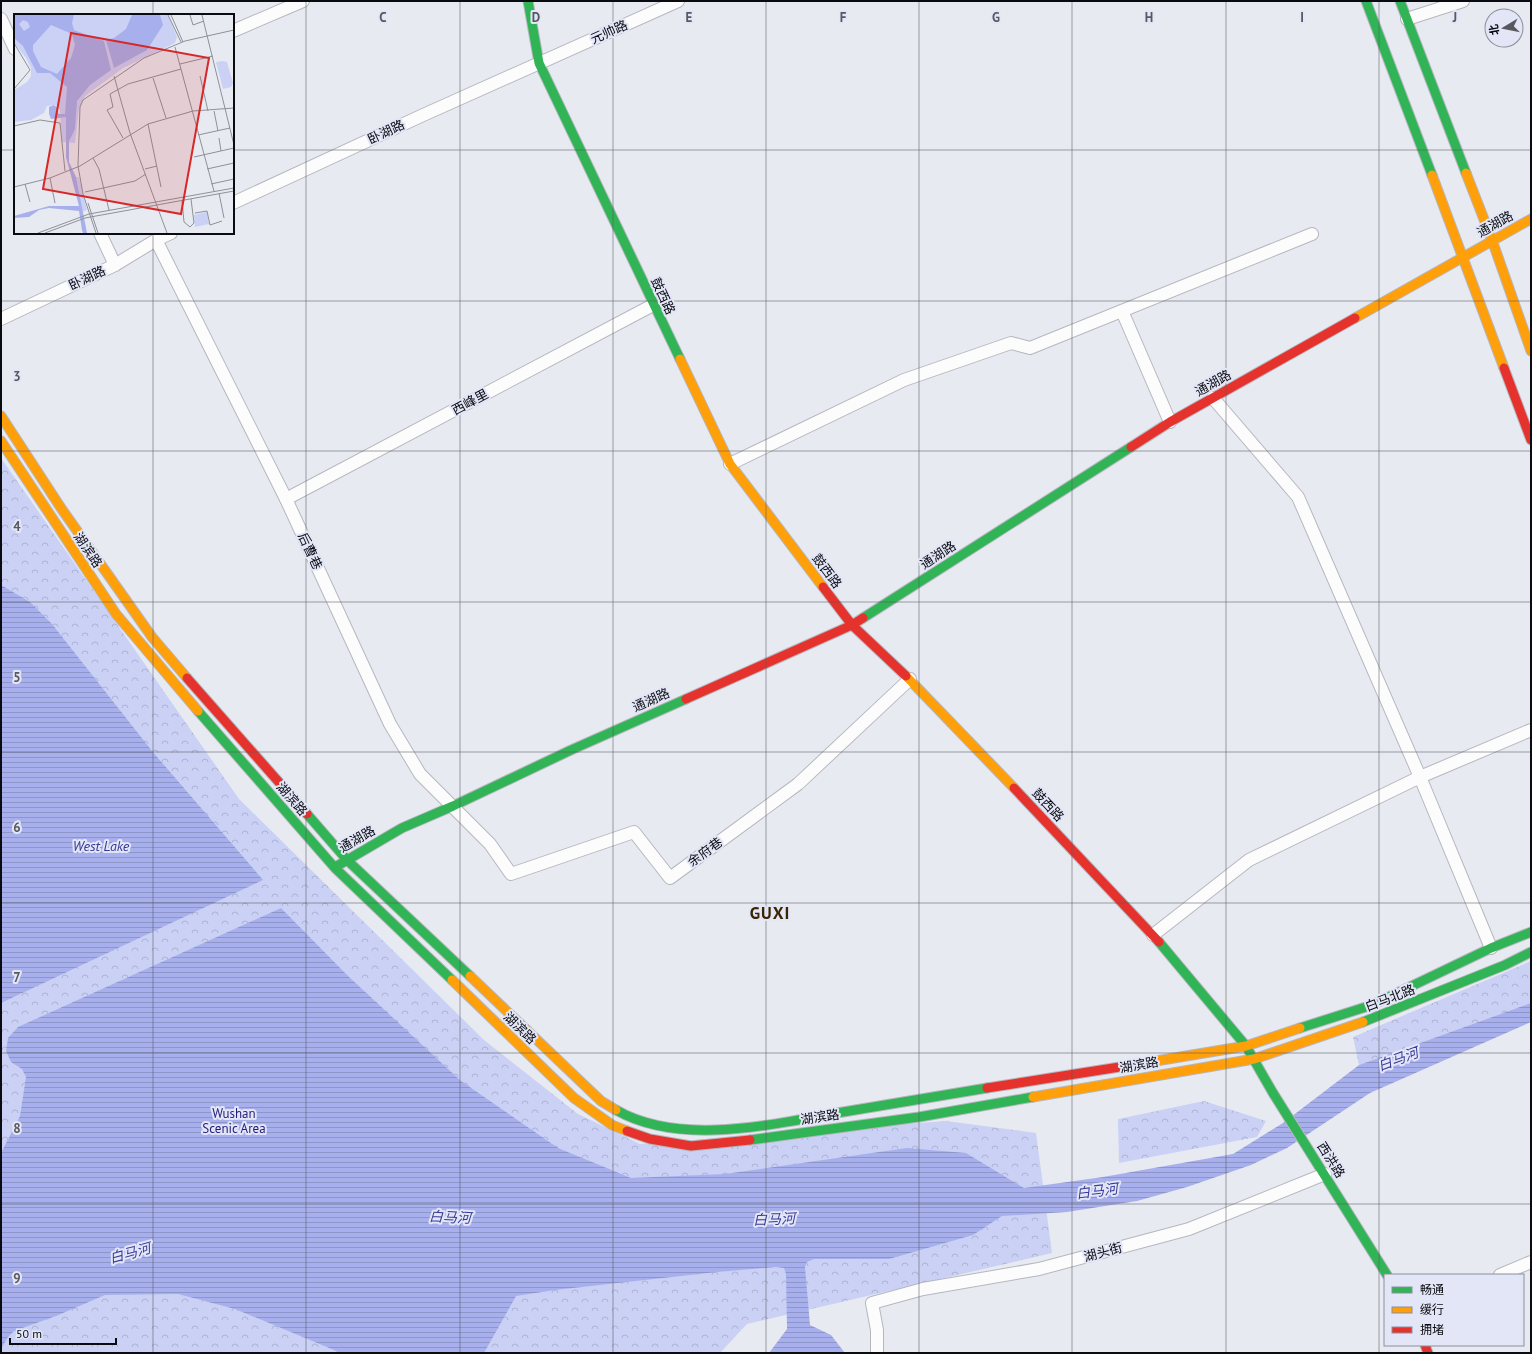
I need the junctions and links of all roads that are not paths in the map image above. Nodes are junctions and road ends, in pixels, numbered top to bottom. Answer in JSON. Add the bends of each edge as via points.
{"nodes":[{"id":1,"x":303,"y":1,"type":"edge"},
{"id":2,"x":528,"y":1,"type":"edge"},
{"id":3,"x":678,"y":1,"type":"edge"},
{"id":4,"x":1366,"y":1,"type":"edge"},
{"id":5,"x":1400,"y":1,"type":"edge"},
{"id":6,"x":1463,"y":1,"type":"edge"},
{"id":7,"x":1,"y":19,"type":"edge"},
{"id":8,"x":1407,"y":19,"type":"junction"},
{"id":9,"x":234,"y":31,"type":"edge"},
{"id":10,"x":14,"y":47,"type":"edge"},
{"id":11,"x":539,"y":63,"type":"junction"},
{"id":12,"x":234,"y":203,"type":"edge"},
{"id":13,"x":1531,"y":219,"type":"edge"},
{"id":14,"x":100,"y":234,"type":"edge"},
{"id":15,"x":169,"y":234,"type":"edge"},
{"id":16,"x":1312,"y":234,"type":"dead end"},
{"id":17,"x":156,"y":240,"type":"junction"},
{"id":18,"x":1492,"y":240,"type":"junction"},
{"id":19,"x":1463,"y":257,"type":"junction"},
{"id":20,"x":115,"y":265,"type":"junction"},
{"id":21,"x":653,"y":305,"type":"junction"},
{"id":22,"x":1122,"y":311,"type":"junction"},
{"id":23,"x":1,"y":319,"type":"edge"},
{"id":24,"x":1531,"y":351,"type":"edge"},
{"id":25,"x":1213,"y":398,"type":"junction"},
{"id":26,"x":1,"y":416,"type":"edge"},
{"id":27,"x":1170,"y":422,"type":"junction"},
{"id":28,"x":1531,"y":440,"type":"edge"},
{"id":29,"x":1,"y":442,"type":"edge"},
{"id":30,"x":730,"y":464,"type":"junction"},
{"id":31,"x":286,"y":499,"type":"junction"},
{"id":32,"x":852,"y":625,"type":"junction"},
{"id":33,"x":910,"y":679,"type":"junction"},
{"id":34,"x":1531,"y":730,"type":"edge"},
{"id":35,"x":1420,"y":777,"type":"junction"},
{"id":36,"x":453,"y":806,"type":"junction"},
{"id":37,"x":490,"y":844,"type":"joint"},
{"id":38,"x":347,"y":860,"type":"junction"},
{"id":39,"x":335,"y":868,"type":"junction"},
{"id":40,"x":1531,"y":932,"type":"edge"},
{"id":41,"x":1153,"y":935,"type":"junction"},
{"id":42,"x":1491,"y":948,"type":"junction"},
{"id":43,"x":1531,"y":952,"type":"edge"},
{"id":44,"x":1246,"y":1046,"type":"junction"},
{"id":45,"x":1254,"y":1059,"type":"junction"},
{"id":46,"x":1325,"y":1174,"type":"junction"},
{"id":47,"x":1531,"y":1262,"type":"edge"},
{"id":48,"x":1386,"y":1274,"type":"edge"},
{"id":49,"x":1502,"y":1274,"type":"edge"},
{"id":50,"x":877,"y":1353,"type":"edge"}],
"edges":[{"from":1,"to":9,"type":"street"},
{"from":2,"to":11,"type":"main road","name":"鼓西路"},
{"from":3,"to":11,"type":"street","name":"元帅路"},
{"from":4,"to":19,"type":"main road"},
{"from":5,"to":8,"type":"main road"},
{"from":6,"to":8,"type":"street"},
{"from":7,"to":10,"type":"street"},
{"from":8,"to":18,"type":"main road"},
{"from":11,"to":12,"type":"street","name":"卧湖路"},
{"from":11,"to":21,"type":"main road","name":"鼓西路"},
{"from":13,"to":18,"type":"main road","name":"通湖路"},
{"from":14,"to":20,"type":"street"},
{"from":15,"to":17,"type":"street","name":"卧湖路"},
{"from":16,"to":22,"type":"street"},
{"from":17,"to":20,"type":"street","name":"卧湖路"},
{"from":17,"to":31,"type":"street","name":"后曹巷"},
{"from":18,"to":19,"type":"main road","name":"通湖路"},
{"from":18,"to":24,"type":"main road"},
{"from":19,"to":25,"type":"main road","name":"通湖路"},
{"from":19,"to":28,"type":"main road"},
{"from":20,"to":23,"type":"street","name":"卧湖路"},
{"from":21,"to":30,"type":"main road","name":"鼓西路"},
{"from":21,"to":31,"type":"street","name":"西峰里"},
{"from":22,"to":27,"type":"street"},
{"from":22,"to":30,"type":"street","via":[[1030,348],[1011,343],[904,380]]},
{"from":25,"to":27,"type":"main road","name":"通湖路"},
{"from":25,"to":35,"type":"street","via":[[1298,498]]},
{"from":26,"to":38,"type":"main road","name":"湖滨路","via":[[61,508],[152,637]]},
{"from":27,"to":32,"type":"main road","name":"通湖路"},
{"from":29,"to":39,"type":"main road","name":"湖滨路","via":[[116,614]]},
{"from":30,"to":32,"type":"main road","name":"鼓西路"},
{"from":31,"to":36,"type":"street","name":"后曹巷","via":[[390,724],[420,774]]},
{"from":32,"to":33,"type":"main road","name":"鼓西路"},
{"from":32,"to":36,"type":"main road","name":"通湖路","via":[[571,750]]},
{"from":33,"to":37,"type":"street","name":"余府巷","via":[[798,784],[670,878],[634,832],[511,874]]},
{"from":33,"to":41,"type":"main road","name":"鼓西路"},
{"from":34,"to":35,"type":"street"},
{"from":35,"to":41,"type":"street","via":[[1249,860]]},
{"from":35,"to":42,"type":"street"},
{"from":36,"to":37,"type":"street","name":"后曹巷"},
{"from":36,"to":38,"type":"main road","name":"通湖路","via":[[402,828]]},
{"from":38,"to":39,"type":"main road","name":"通湖路"},
{"from":38,"to":44,"type":"main road","name":"湖滨路","via":[[602,1101],[619,1112],[645,1123],[679,1129],[758,1126]]},
{"from":39,"to":45,"type":"main road","name":"湖滨路","via":[[574,1098],[612,1125],[657,1140],[691,1146],[919,1117]]},
{"from":40,"to":42,"type":"main road","name":"湖滨路"},
{"from":41,"to":44,"type":"main road","name":"鼓西路"},
{"from":42,"to":44,"type":"main road","name":"湖滨路","via":[[1372,1004]]},
{"from":43,"to":45,"type":"main road","name":"白马北路","via":[[1371,1019]]},
{"from":44,"to":45,"type":"main road","name":"鼓西路"},
{"from":45,"to":46,"type":"main road","name":"西洪路","via":[[1273,1094]]},
{"from":46,"to":48,"type":"main road","name":"西洪路"},
{"from":46,"to":50,"type":"street","name":"湖头街","via":[[1189,1229],[1039,1269],[923,1289],[872,1303],[877,1330]]},
{"from":47,"to":49,"type":"street"}]}
